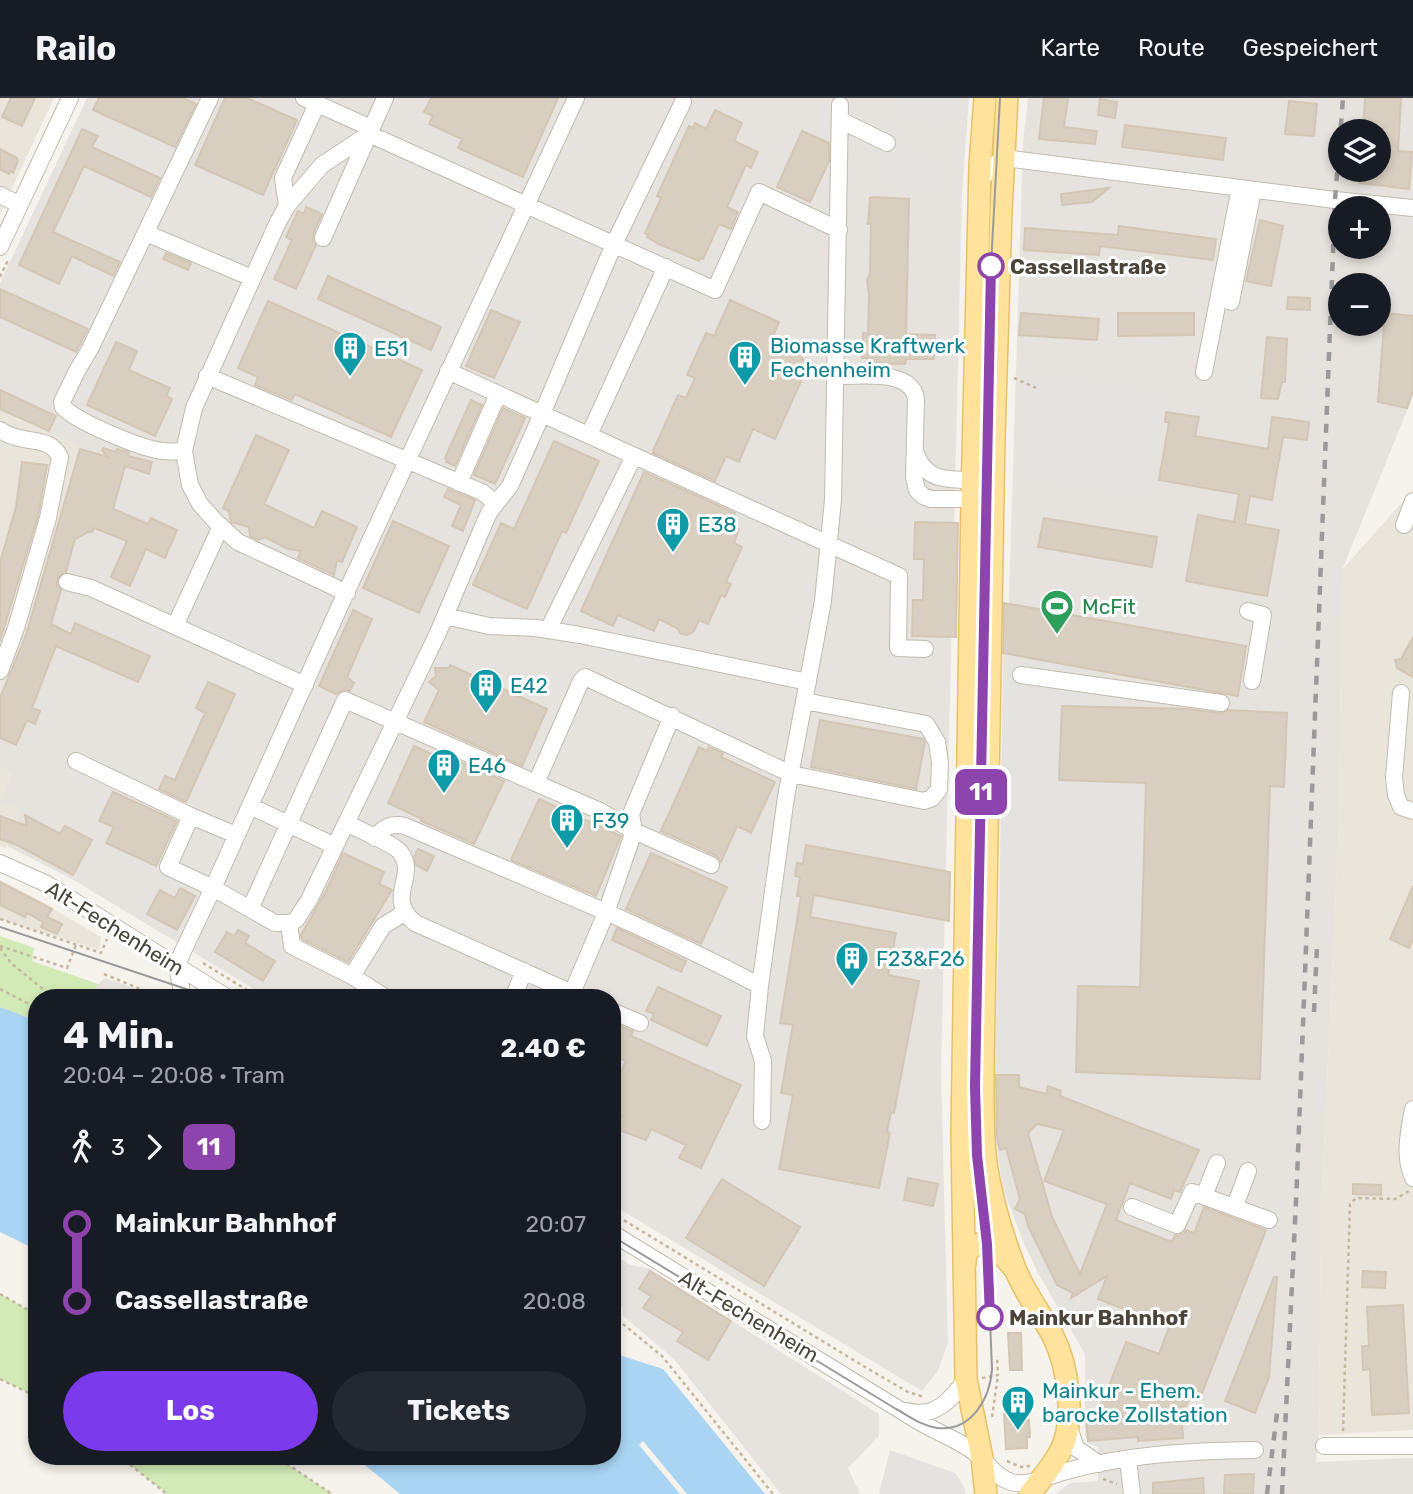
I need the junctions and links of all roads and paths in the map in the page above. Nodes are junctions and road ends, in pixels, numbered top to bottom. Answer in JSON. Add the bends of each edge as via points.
{"nodes":[{"id":1,"x":71,"y":98,"type":"edge"},
{"id":2,"x":210,"y":98,"type":"edge"},
{"id":3,"x":385,"y":98,"type":"edge"},
{"id":4,"x":576,"y":98,"type":"edge"},
{"id":5,"x":824,"y":98,"type":"edge"},
{"id":6,"x":985,"y":98,"type":"edge"},
{"id":7,"x":1007,"y":98,"type":"edge"},
{"id":8,"x":311,"y":101,"type":"edge"},
{"id":9,"x":683,"y":103,"type":"dead end"},
{"id":10,"x":840,"y":108,"type":"edge"},
{"id":11,"x":370,"y":131,"type":"junction"},
{"id":12,"x":887,"y":143,"type":"dead end"},
{"id":13,"x":1004,"y":158,"type":"junction"},
{"id":14,"x":980,"y":185,"type":"junction"},
{"id":15,"x":1246,"y":189,"type":"junction"},
{"id":16,"x":0,"y":195,"type":"edge"},
{"id":17,"x":20,"y":205,"type":"junction"},
{"id":18,"x":526,"y":205,"type":"junction"},
{"id":19,"x":288,"y":206,"type":"junction"},
{"id":20,"x":1413,"y":207,"type":"edge"},
{"id":21,"x":839,"y":230,"type":"junction"},
{"id":22,"x":146,"y":233,"type":"junction"},
{"id":23,"x":323,"y":238,"type":"dead end"},
{"id":24,"x":614,"y":244,"type":"junction"},
{"id":25,"x":0,"y":247,"type":"edge"},
{"id":26,"x":666,"y":267,"type":"junction"},
{"id":27,"x":252,"y":278,"type":"junction"},
{"id":28,"x":1231,"y":302,"type":"dead end"},
{"id":29,"x":448,"y":371,"type":"junction"},
{"id":30,"x":1203,"y":372,"type":"dead end"},
{"id":31,"x":1007,"y":375,"type":"dead end"},
{"id":32,"x":207,"y":376,"type":"junction"},
{"id":33,"x":836,"y":376,"type":"junction"},
{"id":34,"x":1036,"y":388,"type":"dead end"},
{"id":35,"x":498,"y":394,"type":"junction"},
{"id":36,"x":542,"y":414,"type":"junction"},
{"id":37,"x":0,"y":430,"type":"edge"},
{"id":38,"x":589,"y":435,"type":"junction"},
{"id":39,"x":184,"y":451,"type":"junction"},
{"id":40,"x":915,"y":452,"type":"junction"},
{"id":41,"x":635,"y":456,"type":"junction"},
{"id":42,"x":408,"y":460,"type":"junction"},
{"id":43,"x":459,"y":483,"type":"junction"},
{"id":44,"x":972,"y":490,"type":"junction"},
{"id":45,"x":1413,"y":501,"type":"edge"},
{"id":46,"x":496,"y":503,"type":"junction"},
{"id":47,"x":1404,"y":525,"type":"dead end"},
{"id":48,"x":221,"y":526,"type":"junction"},
{"id":49,"x":828,"y":544,"type":"junction"},
{"id":50,"x":67,"y":582,"type":"dead end"},
{"id":51,"x":347,"y":593,"type":"junction"},
{"id":52,"x":1248,"y":611,"type":"dead end"},
{"id":53,"x":445,"y":616,"type":"junction"},
{"id":54,"x":176,"y":626,"type":"junction"},
{"id":55,"x":548,"y":630,"type":"junction"},
{"id":56,"x":925,"y":649,"type":"dead end"},
{"id":57,"x":0,"y":671,"type":"edge"},
{"id":58,"x":1021,"y":675,"type":"dead end"},
{"id":59,"x":1252,"y":681,"type":"dead end"},
{"id":60,"x":808,"y":682,"type":"junction"},
{"id":61,"x":305,"y":685,"type":"junction"},
{"id":62,"x":1401,"y":693,"type":"dead end"},
{"id":63,"x":804,"y":701,"type":"junction"},
{"id":64,"x":1221,"y":703,"type":"dead end"},
{"id":65,"x":672,"y":716,"type":"junction"},
{"id":66,"x":395,"y":722,"type":"junction"},
{"id":67,"x":76,"y":761,"type":"dead end"},
{"id":68,"x":791,"y":774,"type":"junction"},
{"id":69,"x":536,"y":783,"type":"junction"},
{"id":70,"x":250,"y":806,"type":"junction"},
{"id":71,"x":1407,"y":809,"type":"edge"},
{"id":72,"x":191,"y":816,"type":"junction"},
{"id":73,"x":288,"y":824,"type":"junction"},
{"id":74,"x":346,"y":824,"type":"junction"},
{"id":75,"x":634,"y":831,"type":"junction"},
{"id":76,"x":236,"y":835,"type":"junction"},
{"id":77,"x":375,"y":838,"type":"junction"},
{"id":78,"x":335,"y":846,"type":"junction"},
{"id":79,"x":0,"y":863,"type":"edge"},
{"id":80,"x":710,"y":865,"type":"dead end"},
{"id":81,"x":213,"y":888,"type":"junction"},
{"id":82,"x":250,"y":909,"type":"junction"},
{"id":83,"x":404,"y":913,"type":"junction"},
{"id":84,"x":606,"y":913,"type":"junction"},
{"id":85,"x":0,"y":919,"type":"edge"},
{"id":86,"x":289,"y":923,"type":"junction"},
{"id":87,"x":114,"y":927,"type":"junction"},
{"id":88,"x":76,"y":944,"type":"junction"},
{"id":89,"x":0,"y":947,"type":"edge"},
{"id":90,"x":177,"y":966,"type":"junction"},
{"id":91,"x":524,"y":971,"type":"junction"},
{"id":92,"x":104,"y":974,"type":"dead end"},
{"id":93,"x":352,"y":976,"type":"junction"},
{"id":94,"x":760,"y":986,"type":"junction"},
{"id":95,"x":0,"y":989,"type":"edge"},
{"id":96,"x":43,"y":989,"type":"edge"},
{"id":97,"x":140,"y":989,"type":"edge"},
{"id":98,"x":181,"y":989,"type":"edge"},
{"id":99,"x":214,"y":989,"type":"edge"},
{"id":100,"x":372,"y":989,"type":"edge"},
{"id":101,"x":517,"y":989,"type":"edge"},
{"id":102,"x":564,"y":989,"type":"edge"},
{"id":103,"x":580,"y":989,"type":"edge"},
{"id":104,"x":28,"y":1003,"type":"edge"},
{"id":105,"x":621,"y":1014,"type":"edge"},
{"id":106,"x":640,"y":1023,"type":"dead end"},
{"id":107,"x":1413,"y":1108,"type":"edge"},
{"id":108,"x":762,"y":1121,"type":"dead end"},
{"id":109,"x":1217,"y":1163,"type":"dead end"},
{"id":110,"x":1248,"y":1171,"type":"dead end"},
{"id":111,"x":1413,"y":1178,"type":"edge"},
{"id":112,"x":1413,"y":1187,"type":"edge"},
{"id":113,"x":1204,"y":1196,"type":"junction"},
{"id":114,"x":1235,"y":1206,"type":"junction"},
{"id":115,"x":1132,"y":1207,"type":"dead end"},
{"id":116,"x":621,"y":1218,"type":"edge"},
{"id":117,"x":1269,"y":1220,"type":"dead end"},
{"id":118,"x":621,"y":1239,"type":"edge"},
{"id":119,"x":964,"y":1269,"type":"junction"},
{"id":120,"x":1004,"y":1269,"type":"junction"},
{"id":121,"x":994,"y":1280,"type":"dead end"},
{"id":122,"x":0,"y":1294,"type":"edge"},
{"id":123,"x":28,"y":1310,"type":"edge"},
{"id":124,"x":621,"y":1322,"type":"edge"},
{"id":125,"x":997,"y":1356,"type":"dead end"},
{"id":126,"x":972,"y":1378,"type":"junction"},
{"id":127,"x":0,"y":1379,"type":"edge"},
{"id":128,"x":28,"y":1393,"type":"edge"},
{"id":129,"x":885,"y":1400,"type":"junction"},
{"id":130,"x":949,"y":1402,"type":"junction"},
{"id":131,"x":1069,"y":1426,"type":"junction"},
{"id":132,"x":1324,"y":1446,"type":"dead end"},
{"id":133,"x":1343,"y":1446,"type":"junction"},
{"id":134,"x":1413,"y":1446,"type":"edge"},
{"id":135,"x":1255,"y":1450,"type":"dead end"},
{"id":136,"x":992,"y":1458,"type":"junction"},
{"id":137,"x":1128,"y":1459,"type":"junction"},
{"id":138,"x":131,"y":1465,"type":"edge"},
{"id":139,"x":288,"y":1465,"type":"edge"},
{"id":140,"x":1096,"y":1472,"type":"junction"},
{"id":141,"x":1035,"y":1479,"type":"edge"},
{"id":142,"x":1131,"y":1489,"type":"edge"},
{"id":143,"x":167,"y":1494,"type":"edge"},
{"id":144,"x":332,"y":1494,"type":"edge"},
{"id":145,"x":773,"y":1494,"type":"edge"},
{"id":146,"x":986,"y":1494,"type":"edge"}],
"edges":[{"from":1,"to":17,"type":"street"},
{"from":2,"to":22,"type":"street"},
{"from":3,"to":11,"type":"street"},
{"from":4,"to":18,"type":"street"},
{"from":5,"to":10,"type":"street"},
{"from":6,"to":14,"type":"main road"},
{"from":7,"to":13,"type":"main road"},
{"from":8,"to":11,"type":"street"},
{"from":8,"to":19,"type":"street","via":[[283,178]]},
{"from":9,"to":24,"type":"street"},
{"from":10,"to":12,"type":"street"},
{"from":10,"to":21,"type":"street"},
{"from":11,"to":18,"type":"street"},
{"from":11,"to":19,"type":"street","via":[[323,165]]},
{"from":11,"to":23,"type":"street"},
{"from":13,"to":14,"type":"street","via":[[988,169]]},
{"from":13,"to":15,"type":"street"},
{"from":13,"to":120,"type":"main road","via":[[994,437],[983,1067],[986,1164]]},
{"from":14,"to":44,"type":"main road"},
{"from":15,"to":20,"type":"street"},
{"from":15,"to":28,"type":"street"},
{"from":15,"to":30,"type":"street"},
{"from":16,"to":17,"type":"street"},
{"from":17,"to":25,"type":"street"},
{"from":18,"to":24,"type":"street"},
{"from":18,"to":29,"type":"street"},
{"from":19,"to":27,"type":"street"},
{"from":21,"to":26,"type":"street","via":[[759,192],[715,290]]},
{"from":21,"to":33,"type":"street"},
{"from":22,"to":27,"type":"street"},
{"from":22,"to":39,"type":"street","via":[[62,407],[73,417],[128,440],[162,451]]},
{"from":24,"to":26,"type":"street"},
{"from":24,"to":36,"type":"street"},
{"from":26,"to":38,"type":"street"},
{"from":27,"to":32,"type":"street"},
{"from":29,"to":35,"type":"street"},
{"from":29,"to":42,"type":"street"},
{"from":31,"to":34,"type":"path"},
{"from":32,"to":39,"type":"street"},
{"from":32,"to":42,"type":"street"},
{"from":33,"to":40,"type":"street","via":[[895,378],[909,384],[916,399]]},
{"from":33,"to":49,"type":"street"},
{"from":35,"to":36,"type":"street"},
{"from":35,"to":43,"type":"street"},
{"from":36,"to":38,"type":"street"},
{"from":36,"to":46,"type":"street","via":[[510,486]]},
{"from":37,"to":57,"type":"street","via":[[47,443],[60,457],[48,518]]},
{"from":38,"to":41,"type":"street"},
{"from":39,"to":48,"type":"street","via":[[194,493]]},
{"from":40,"to":44,"type":"street","via":[[923,469]]},
{"from":40,"to":44,"type":"street","via":[[915,485],[923,496]]},
{"from":41,"to":49,"type":"street"},
{"from":41,"to":55,"type":"street"},
{"from":42,"to":43,"type":"street"},
{"from":42,"to":51,"type":"street"},
{"from":43,"to":46,"type":"street"},
{"from":44,"to":119,"type":"main road"},
{"from":45,"to":47,"type":"street"},
{"from":46,"to":53,"type":"street"},
{"from":48,"to":51,"type":"street","via":[[251,549]]},
{"from":48,"to":54,"type":"street"},
{"from":49,"to":56,"type":"street","via":[[899,576],[898,648]]},
{"from":49,"to":60,"type":"street"},
{"from":50,"to":54,"type":"street"},
{"from":51,"to":61,"type":"street"},
{"from":52,"to":59,"type":"street","via":[[1263,615]]},
{"from":53,"to":55,"type":"street","via":[[489,626]]},
{"from":53,"to":66,"type":"street"},
{"from":54,"to":61,"type":"street"},
{"from":55,"to":60,"type":"street"},
{"from":58,"to":64,"type":"street"},
{"from":60,"to":63,"type":"street"},
{"from":61,"to":70,"type":"street"},
{"from":62,"to":71,"type":"street","via":[[1394,787]]},
{"from":63,"to":68,"type":"street"},
{"from":63,"to":68,"type":"street","via":[[926,724],[937,742],[939,789],[924,801]]},
{"from":65,"to":68,"type":"street"},
{"from":65,"to":69,"type":"street","via":[[585,677]]},
{"from":65,"to":75,"type":"street","via":[[631,814]]},
{"from":66,"to":69,"type":"street"},
{"from":66,"to":73,"type":"street","via":[[345,700]]},
{"from":66,"to":74,"type":"street"},
{"from":67,"to":72,"type":"street"},
{"from":68,"to":94,"type":"street"},
{"from":69,"to":75,"type":"street"},
{"from":70,"to":73,"type":"street"},
{"from":70,"to":76,"type":"street"},
{"from":72,"to":76,"type":"street"},
{"from":72,"to":81,"type":"street","via":[[168,867]]},
{"from":73,"to":78,"type":"street"},
{"from":73,"to":82,"type":"street"},
{"from":74,"to":77,"type":"street"},
{"from":74,"to":78,"type":"street"},
{"from":75,"to":80,"type":"street"},
{"from":75,"to":84,"type":"street"},
{"from":76,"to":81,"type":"street"},
{"from":77,"to":83,"type":"street","via":[[399,851],[404,860]]},
{"from":77,"to":84,"type":"street","via":[[396,824]]},
{"from":78,"to":86,"type":"street","via":[[302,912]]},
{"from":79,"to":87,"type":"street","name":"Alt-Fechenheim","via":[[47,884]]},
{"from":81,"to":82,"type":"street"},
{"from":81,"to":90,"type":"street"},
{"from":82,"to":86,"type":"street","via":[[275,923]]},
{"from":83,"to":91,"type":"street","via":[[415,923]]},
{"from":83,"to":93,"type":"street","via":[[383,926]]},
{"from":84,"to":94,"type":"street"},
{"from":84,"to":103,"type":"street"},
{"from":85,"to":88,"type":"path"},
{"from":86,"to":93,"type":"street","via":[[292,946]]},
{"from":87,"to":88,"type":"path","via":[[101,955]]},
{"from":87,"to":90,"type":"street","name":"Alt-Fechenheim"},
{"from":88,"to":89,"type":"path","via":[[67,968]]},
{"from":89,"to":96,"type":"path","via":[[11,963]]},
{"from":90,"to":98,"type":"street"},
{"from":90,"to":99,"type":"street","name":"Alt-Fechenheim"},
{"from":91,"to":101,"type":"street"},
{"from":91,"to":102,"type":"street"},
{"from":92,"to":97,"type":"path"},
{"from":93,"to":100,"type":"street"},
{"from":94,"to":108,"type":"street","via":[[755,1036],[763,1061]]},
{"from":95,"to":104,"type":"path"},
{"from":105,"to":106,"type":"street"},
{"from":107,"to":111,"type":"street","via":[[1407,1152]]},
{"from":109,"to":113,"type":"street"},
{"from":110,"to":114,"type":"street"},
{"from":112,"to":133,"type":"path","via":[[1395,1199],[1356,1198],[1350,1204]]},
{"from":113,"to":114,"type":"street"},
{"from":113,"to":115,"type":"street","via":[[1192,1192],[1177,1226]]},
{"from":114,"to":117,"type":"street"},
{"from":116,"to":130,"type":"path","via":[[908,1392],[922,1397],[941,1392]]},
{"from":118,"to":129,"type":"street","name":"Alt-Fechenheim"},
{"from":119,"to":120,"type":"main road","via":[[968,1250],[984,1244],[997,1250]]},
{"from":119,"to":126,"type":"main road"},
{"from":120,"to":121,"type":"path"},
{"from":120,"to":131,"type":"main road","via":[[1054,1338],[1067,1383]]},
{"from":122,"to":123,"type":"path"},
{"from":124,"to":145,"type":"path","via":[[662,1356]]},
{"from":125,"to":126,"type":"path","via":[[998,1375]]},
{"from":126,"to":130,"type":"street"},
{"from":126,"to":136,"type":"main road"},
{"from":127,"to":128,"type":"path"},
{"from":129,"to":130,"type":"street","name":"Alt-Fechenheim","via":[[917,1413]]},
{"from":129,"to":136,"type":"street","name":"Alt-Fechenheim"},
{"from":131,"to":140,"type":"street","via":[[1076,1448]]},
{"from":131,"to":141,"type":"main road","via":[[1060,1453]]},
{"from":132,"to":133,"type":"street"},
{"from":133,"to":134,"type":"street"},
{"from":135,"to":137,"type":"street","name":"Alt-Fechenheim","via":[[1189,1451]]},
{"from":136,"to":141,"type":"path","via":[[1020,1467]]},
{"from":136,"to":141,"type":"street","name":"Alt-Fechenheim","via":[[999,1476],[1010,1482]]},
{"from":136,"to":146,"type":"main road"},
{"from":137,"to":140,"type":"street","name":"Alt-Fechenheim"},
{"from":137,"to":142,"type":"street"},
{"from":138,"to":143,"type":"path"},
{"from":139,"to":144,"type":"path"},
{"from":140,"to":141,"type":"street","name":"Alt-Fechenheim"},
{"from":140,"to":142,"type":"path"}]}
